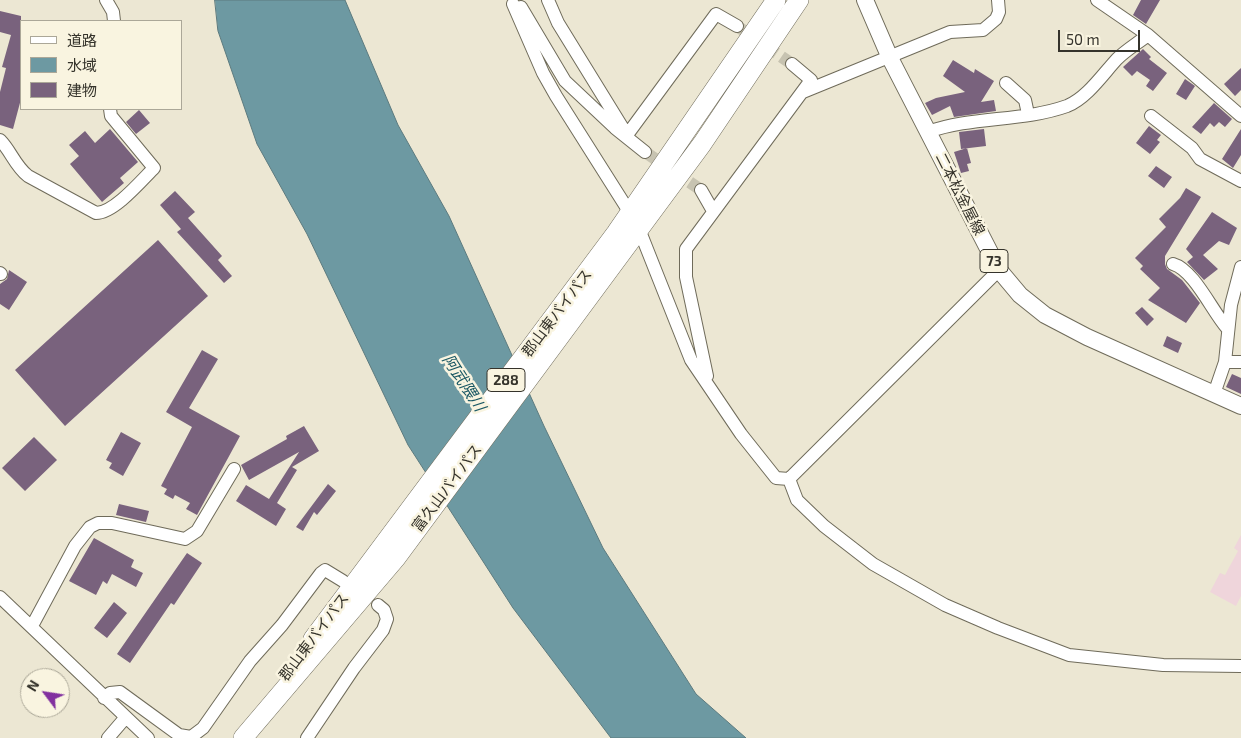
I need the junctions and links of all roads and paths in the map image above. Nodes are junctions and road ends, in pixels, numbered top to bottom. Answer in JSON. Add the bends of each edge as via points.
{"nodes":[{"id":1,"x":106,"y":0,"type":"edge"},
{"id":2,"x":548,"y":0,"type":"edge"},
{"id":3,"x":776,"y":0,"type":"edge"},
{"id":4,"x":800,"y":0,"type":"edge"},
{"id":5,"x":865,"y":0,"type":"edge"},
{"id":6,"x":998,"y":0,"type":"edge"},
{"id":7,"x":1097,"y":0,"type":"edge"},
{"id":8,"x":114,"y":20,"type":"edge"},
{"id":9,"x":737,"y":26,"type":"tunnel mouth"},
{"id":10,"x":1148,"y":35,"type":"junction"},
{"id":11,"x":890,"y":58,"type":"junction"},
{"id":12,"x":792,"y":64,"type":"tunnel mouth"},
{"id":13,"x":1006,"y":83,"type":"dead end"},
{"id":14,"x":801,"y":93,"type":"junction"},
{"id":15,"x":110,"y":110,"type":"edge"},
{"id":16,"x":1028,"y":114,"type":"junction"},
{"id":17,"x":1152,"y":116,"type":"dead end"},
{"id":18,"x":1241,"y":116,"type":"edge"},
{"id":19,"x":928,"y":132,"type":"junction"},
{"id":20,"x":626,"y":136,"type":"junction"},
{"id":21,"x":0,"y":140,"type":"edge"},
{"id":22,"x":644,"y":152,"type":"tunnel mouth"},
{"id":23,"x":1241,"y":181,"type":"edge"},
{"id":24,"x":702,"y":190,"type":"tunnel mouth"},
{"id":25,"x":713,"y":211,"type":"junction"},
{"id":26,"x":630,"y":213,"type":"junction"},
{"id":27,"x":639,"y":229,"type":"junction"},
{"id":28,"x":1173,"y":264,"type":"dead end"},
{"id":29,"x":1241,"y":267,"type":"edge"},
{"id":30,"x":999,"y":270,"type":"junction"},
{"id":31,"x":1227,"y":328,"type":"junction"},
{"id":32,"x":1225,"y":362,"type":"junction"},
{"id":33,"x":1241,"y":362,"type":"edge"},
{"id":34,"x":709,"y":386,"type":"junction"},
{"id":35,"x":1214,"y":394,"type":"junction"},
{"id":36,"x":1241,"y":406,"type":"edge"},
{"id":37,"x":234,"y":469,"type":"dead end"},
{"id":38,"x":789,"y":479,"type":"junction"},
{"id":39,"x":343,"y":581,"type":"dead end"},
{"id":40,"x":0,"y":597,"type":"edge"},
{"id":41,"x":378,"y":604,"type":"dead end"},
{"id":42,"x":32,"y":626,"type":"junction"},
{"id":43,"x":1241,"y":666,"type":"edge"},
{"id":44,"x":104,"y":698,"type":"junction"},
{"id":45,"x":126,"y":717,"type":"junction"},
{"id":46,"x":108,"y":738,"type":"edge"},
{"id":47,"x":148,"y":738,"type":"edge"},
{"id":48,"x":237,"y":738,"type":"edge"},
{"id":49,"x":243,"y":738,"type":"edge"},
{"id":50,"x":307,"y":738,"type":"edge"}],
"edges":[{"from":1,"to":8,"type":"street"},
{"from":2,"to":20,"type":"street","via":[[558,23]]},
{"from":3,"to":26,"type":"highway","name":"郡山東バイパス","number":"288"},
{"from":4,"to":27,"type":"highway","number":"288","via":[[702,144]]},
{"from":5,"to":11,"type":"main road","name":"二本松金屋線","number":"73"},
{"from":6,"to":11,"type":"street","via":[[996,19],[983,30],[950,32]]},
{"from":7,"to":10,"type":"street"},
{"from":9,"to":20,"type":"street","via":[[716,14]]},
{"from":10,"to":16,"type":"street","via":[[1118,58],[1074,102]]},
{"from":10,"to":18,"type":"street"},
{"from":11,"to":14,"type":"street"},
{"from":11,"to":19,"type":"main road","name":"二本松金屋線","number":"73"},
{"from":12,"to":14,"type":"street","via":[[811,80]]},
{"from":13,"to":16,"type":"street","via":[[1026,100]]},
{"from":14,"to":25,"type":"street"},
{"from":15,"to":21,"type":"street","via":[[111,116],[154,168],[112,207],[100,213],[28,176],[19,169],[9,149]]},
{"from":16,"to":19,"type":"street","via":[[944,126]]},
{"from":17,"to":23,"type":"street","via":[[1200,158]]},
{"from":19,"to":30,"type":"main road","name":"二本松金屋線","number":"73"},
{"from":20,"to":22,"type":"street"},
{"from":20,"to":26,"type":"street","via":[[565,81],[522,7],[513,4],[543,73]]},
{"from":24,"to":25,"type":"street"},
{"from":25,"to":34,"type":"street","via":[[686,249],[686,278]]},
{"from":26,"to":48,"type":"highway","name":"郡山東バイパス","number":"288"},
{"from":27,"to":34,"type":"street","via":[[691,360]]},
{"from":27,"to":49,"type":"highway","name":"富久山バイパス","number":"288","via":[[406,544]]},
{"from":28,"to":31,"type":"street","via":[[1181,266],[1188,274]]},
{"from":29,"to":31,"type":"street"},
{"from":30,"to":35,"type":"main road","name":"二本松金屋線","number":"73","via":[[1020,296],[1045,315]]},
{"from":30,"to":38,"type":"street"},
{"from":31,"to":32,"type":"street"},
{"from":32,"to":33,"type":"street"},
{"from":32,"to":35,"type":"street"},
{"from":34,"to":38,"type":"street","via":[[776,478]]},
{"from":35,"to":36,"type":"main road","name":"二本松金屋線","number":"73"},
{"from":37,"to":42,"type":"street","via":[[198,531],[185,540],[112,523],[98,523],[90,527],[75,546]]},
{"from":38,"to":43,"type":"street","via":[[797,500],[873,564],[945,605],[998,628],[1069,655],[1163,665]]},
{"from":39,"to":44,"type":"street","via":[[329,570],[321,574],[250,661],[203,728],[191,737],[179,735],[120,692],[110,693]]},
{"from":40,"to":42,"type":"street"},
{"from":41,"to":50,"type":"street","via":[[387,619],[383,630]]},
{"from":42,"to":44,"type":"street"},
{"from":44,"to":45,"type":"street"},
{"from":45,"to":46,"type":"street"},
{"from":45,"to":47,"type":"street"}]}
